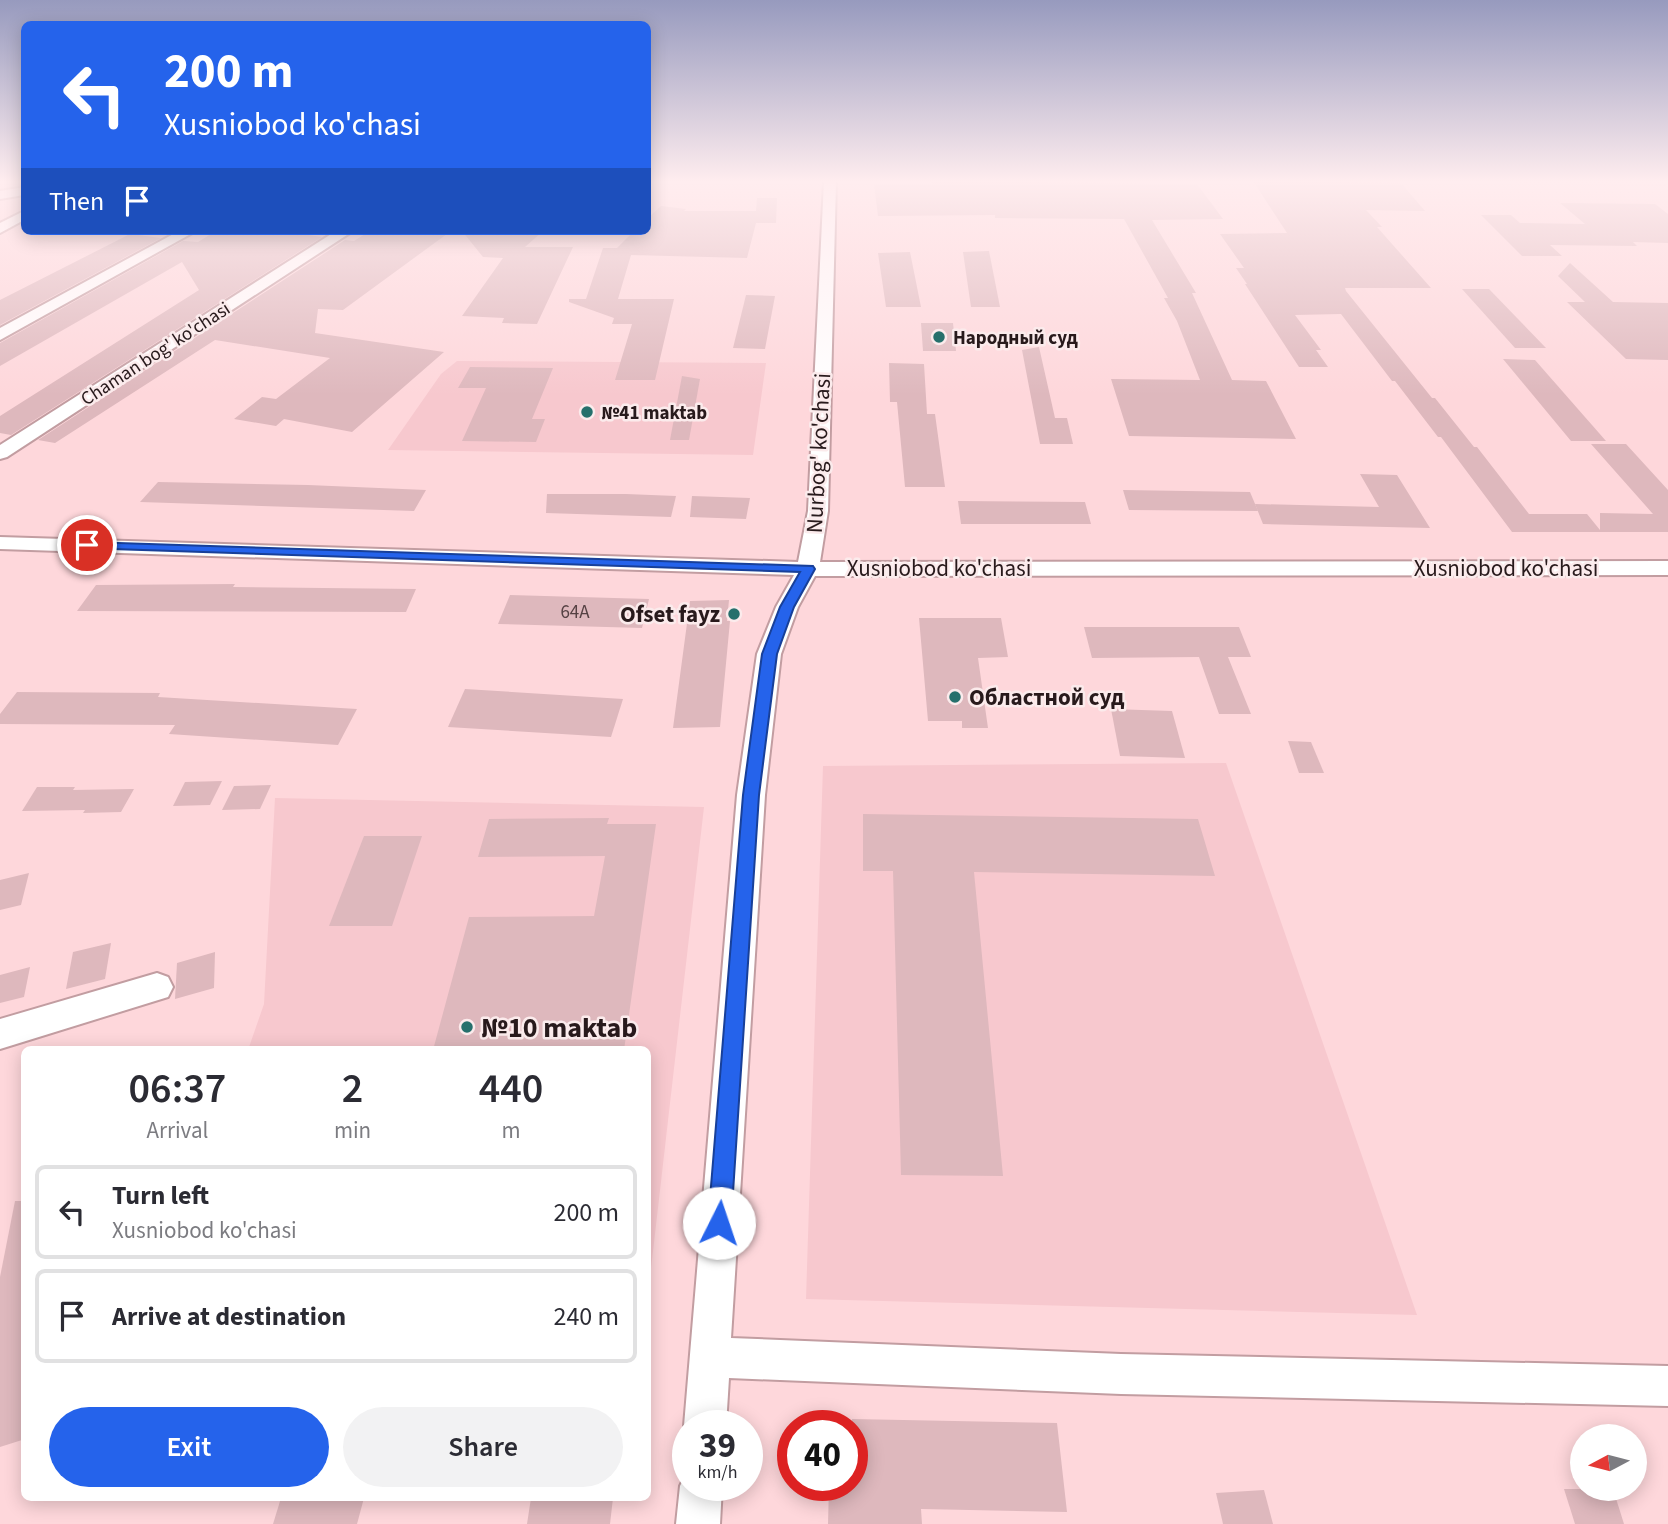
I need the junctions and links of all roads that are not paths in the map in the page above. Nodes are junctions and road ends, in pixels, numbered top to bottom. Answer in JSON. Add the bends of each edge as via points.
{"nodes":[{"id":1,"x":151,"y":252,"type":"edge"},
{"id":2,"x":313,"y":252,"type":"edge"},
{"id":3,"x":827,"y":252,"type":"edge"},
{"id":4,"x":0,"y":335,"type":"edge"},
{"id":5,"x":0,"y":453,"type":"edge"},
{"id":6,"x":0,"y":543,"type":"edge"},
{"id":7,"x":1668,"y":568,"type":"edge"},
{"id":8,"x":808,"y":569,"type":"junction"},
{"id":9,"x":157,"y":987,"type":"dead end"},
{"id":10,"x":0,"y":1034,"type":"edge"},
{"id":11,"x":710,"y":1357,"type":"junction"},
{"id":12,"x":1668,"y":1386,"type":"edge"},
{"id":13,"x":706,"y":1410,"type":"edge"},
{"id":14,"x":700,"y":1501,"type":"edge"},
{"id":15,"x":698,"y":1524,"type":"edge"}],
"edges":[{"from":1,"to":4,"type":"street"},
{"from":2,"to":5,"type":"street","name":"Chaman bog' ko'chasi"},
{"from":3,"to":8,"type":"street","name":"Nurbog' ko'chasi","via":[[818,511]]},
{"from":6,"to":8,"type":"street","name":"Xusniobod ko'chasi"},
{"from":7,"to":8,"type":"street","name":"Xusniobod ko'chasi"},
{"from":8,"to":11,"type":"street","name":"Nurbog' ko'chasi","via":[[769,654],[753,782]]},
{"from":9,"to":10,"type":"street"},
{"from":11,"to":12,"type":"street","via":[[1121,1374]]},
{"from":11,"to":13,"type":"street","name":"Nurbog' ko'chasi"},
{"from":14,"to":15,"type":"street"}]}
